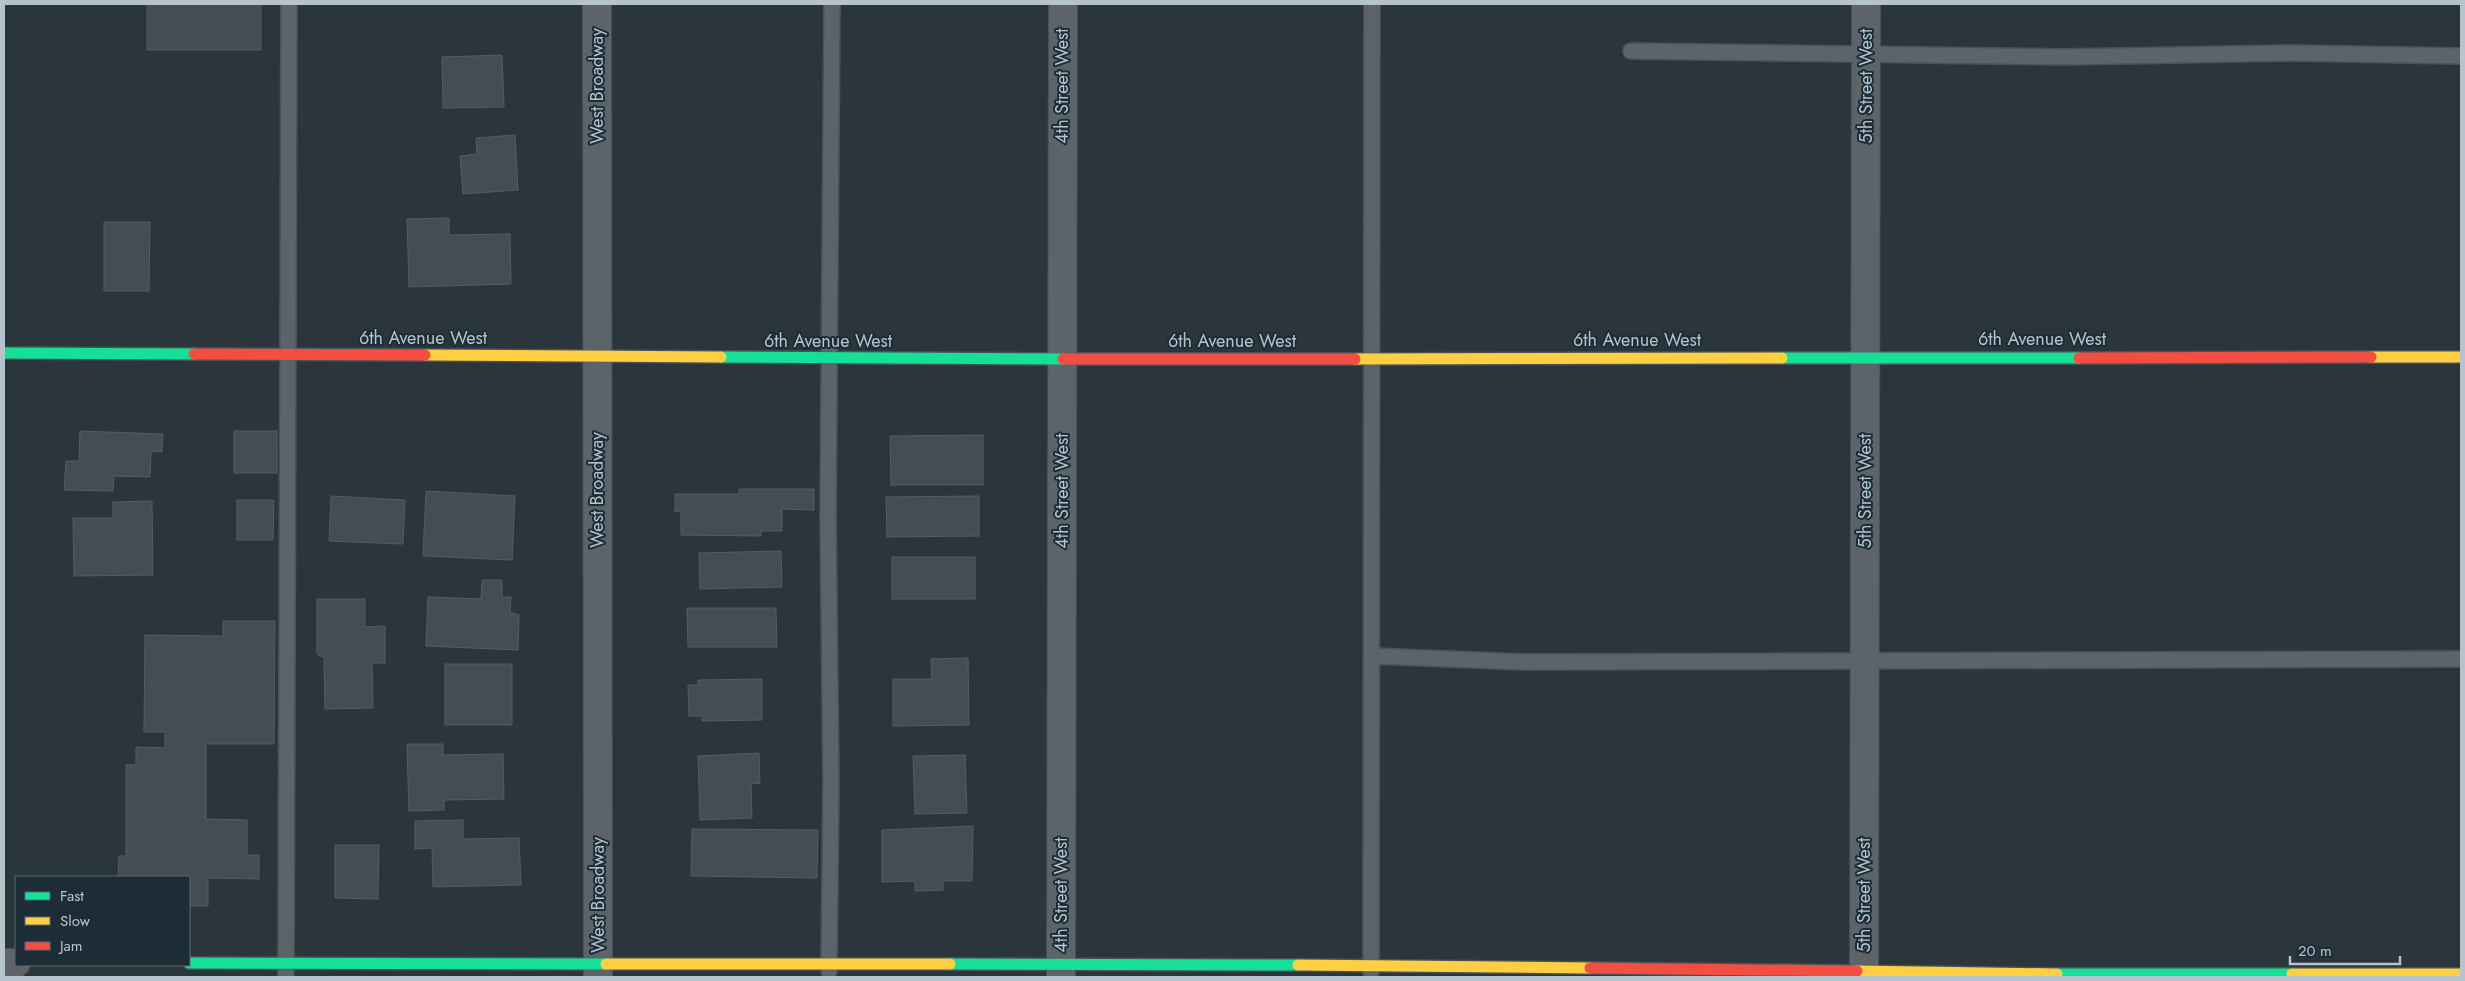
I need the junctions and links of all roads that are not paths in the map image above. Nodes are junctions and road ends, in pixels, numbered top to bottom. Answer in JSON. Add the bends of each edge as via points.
{"nodes":[{"id":1,"x":289,"y":4,"type":"edge"},
{"id":2,"x":597,"y":4,"type":"edge"},
{"id":3,"x":832,"y":4,"type":"edge"},
{"id":4,"x":1063,"y":4,"type":"edge"},
{"id":5,"x":1372,"y":4,"type":"edge"},
{"id":6,"x":1866,"y":4,"type":"edge"},
{"id":7,"x":1631,"y":51,"type":"dead end"},
{"id":8,"x":1866,"y":55,"type":"junction"},
{"id":9,"x":2461,"y":56,"type":"edge"},
{"id":10,"x":4,"y":353,"type":"edge"},
{"id":11,"x":287,"y":355,"type":"junction"},
{"id":12,"x":597,"y":357,"type":"junction"},
{"id":13,"x":1865,"y":357,"type":"junction"},
{"id":14,"x":2461,"y":357,"type":"edge"},
{"id":15,"x":1372,"y":358,"type":"junction"},
{"id":16,"x":829,"y":359,"type":"junction"},
{"id":17,"x":1062,"y":359,"type":"junction"},
{"id":18,"x":1372,"y":656,"type":"junction"},
{"id":19,"x":2461,"y":659,"type":"edge"},
{"id":20,"x":1864,"y":661,"type":"junction"},
{"id":21,"x":190,"y":963,"type":"edge"},
{"id":22,"x":286,"y":970,"type":"edge"},
{"id":23,"x":598,"y":970,"type":"edge"},
{"id":24,"x":829,"y":970,"type":"edge"},
{"id":25,"x":1061,"y":971,"type":"edge"},
{"id":26,"x":1371,"y":971,"type":"edge"},
{"id":27,"x":1864,"y":974,"type":"edge"},
{"id":28,"x":2461,"y":974,"type":"edge"}],
"edges":[{"from":1,"to":11,"type":"lane"},
{"from":2,"to":12,"type":"street","name":"West Broadway"},
{"from":3,"to":16,"type":"lane"},
{"from":4,"to":17,"type":"street","name":"4th Street West"},
{"from":5,"to":15,"type":"lane"},
{"from":6,"to":8,"type":"street","name":"5th Street West"},
{"from":7,"to":8,"type":"lane"},
{"from":8,"to":9,"type":"lane","via":[[2062,58],[2293,53]]},
{"from":8,"to":13,"type":"street","name":"5th Street West"},
{"from":10,"to":11,"type":"street","name":"6th Avenue West"},
{"from":11,"to":12,"type":"street","name":"6th Avenue West"},
{"from":11,"to":22,"type":"lane"},
{"from":12,"to":16,"type":"street","name":"6th Avenue West"},
{"from":12,"to":23,"type":"street","name":"West Broadway"},
{"from":13,"to":14,"type":"street","name":"6th Avenue West"},
{"from":13,"to":15,"type":"street","name":"6th Avenue West"},
{"from":13,"to":20,"type":"street","name":"5th Street West"},
{"from":15,"to":17,"type":"street","name":"6th Avenue West"},
{"from":15,"to":18,"type":"lane"},
{"from":16,"to":17,"type":"street","name":"6th Avenue West"},
{"from":16,"to":24,"type":"lane"},
{"from":17,"to":25,"type":"street","name":"4th Street West"},
{"from":18,"to":20,"type":"lane","via":[[1525,662]]},
{"from":18,"to":26,"type":"lane"},
{"from":19,"to":20,"type":"lane"},
{"from":20,"to":27,"type":"street","name":"5th Street West"},
{"from":21,"to":22,"type":"street"},
{"from":22,"to":23,"type":"street"},
{"from":23,"to":24,"type":"street"},
{"from":24,"to":25,"type":"street"},
{"from":25,"to":26,"type":"street"},
{"from":26,"to":27,"type":"street"},
{"from":27,"to":28,"type":"street"}]}
